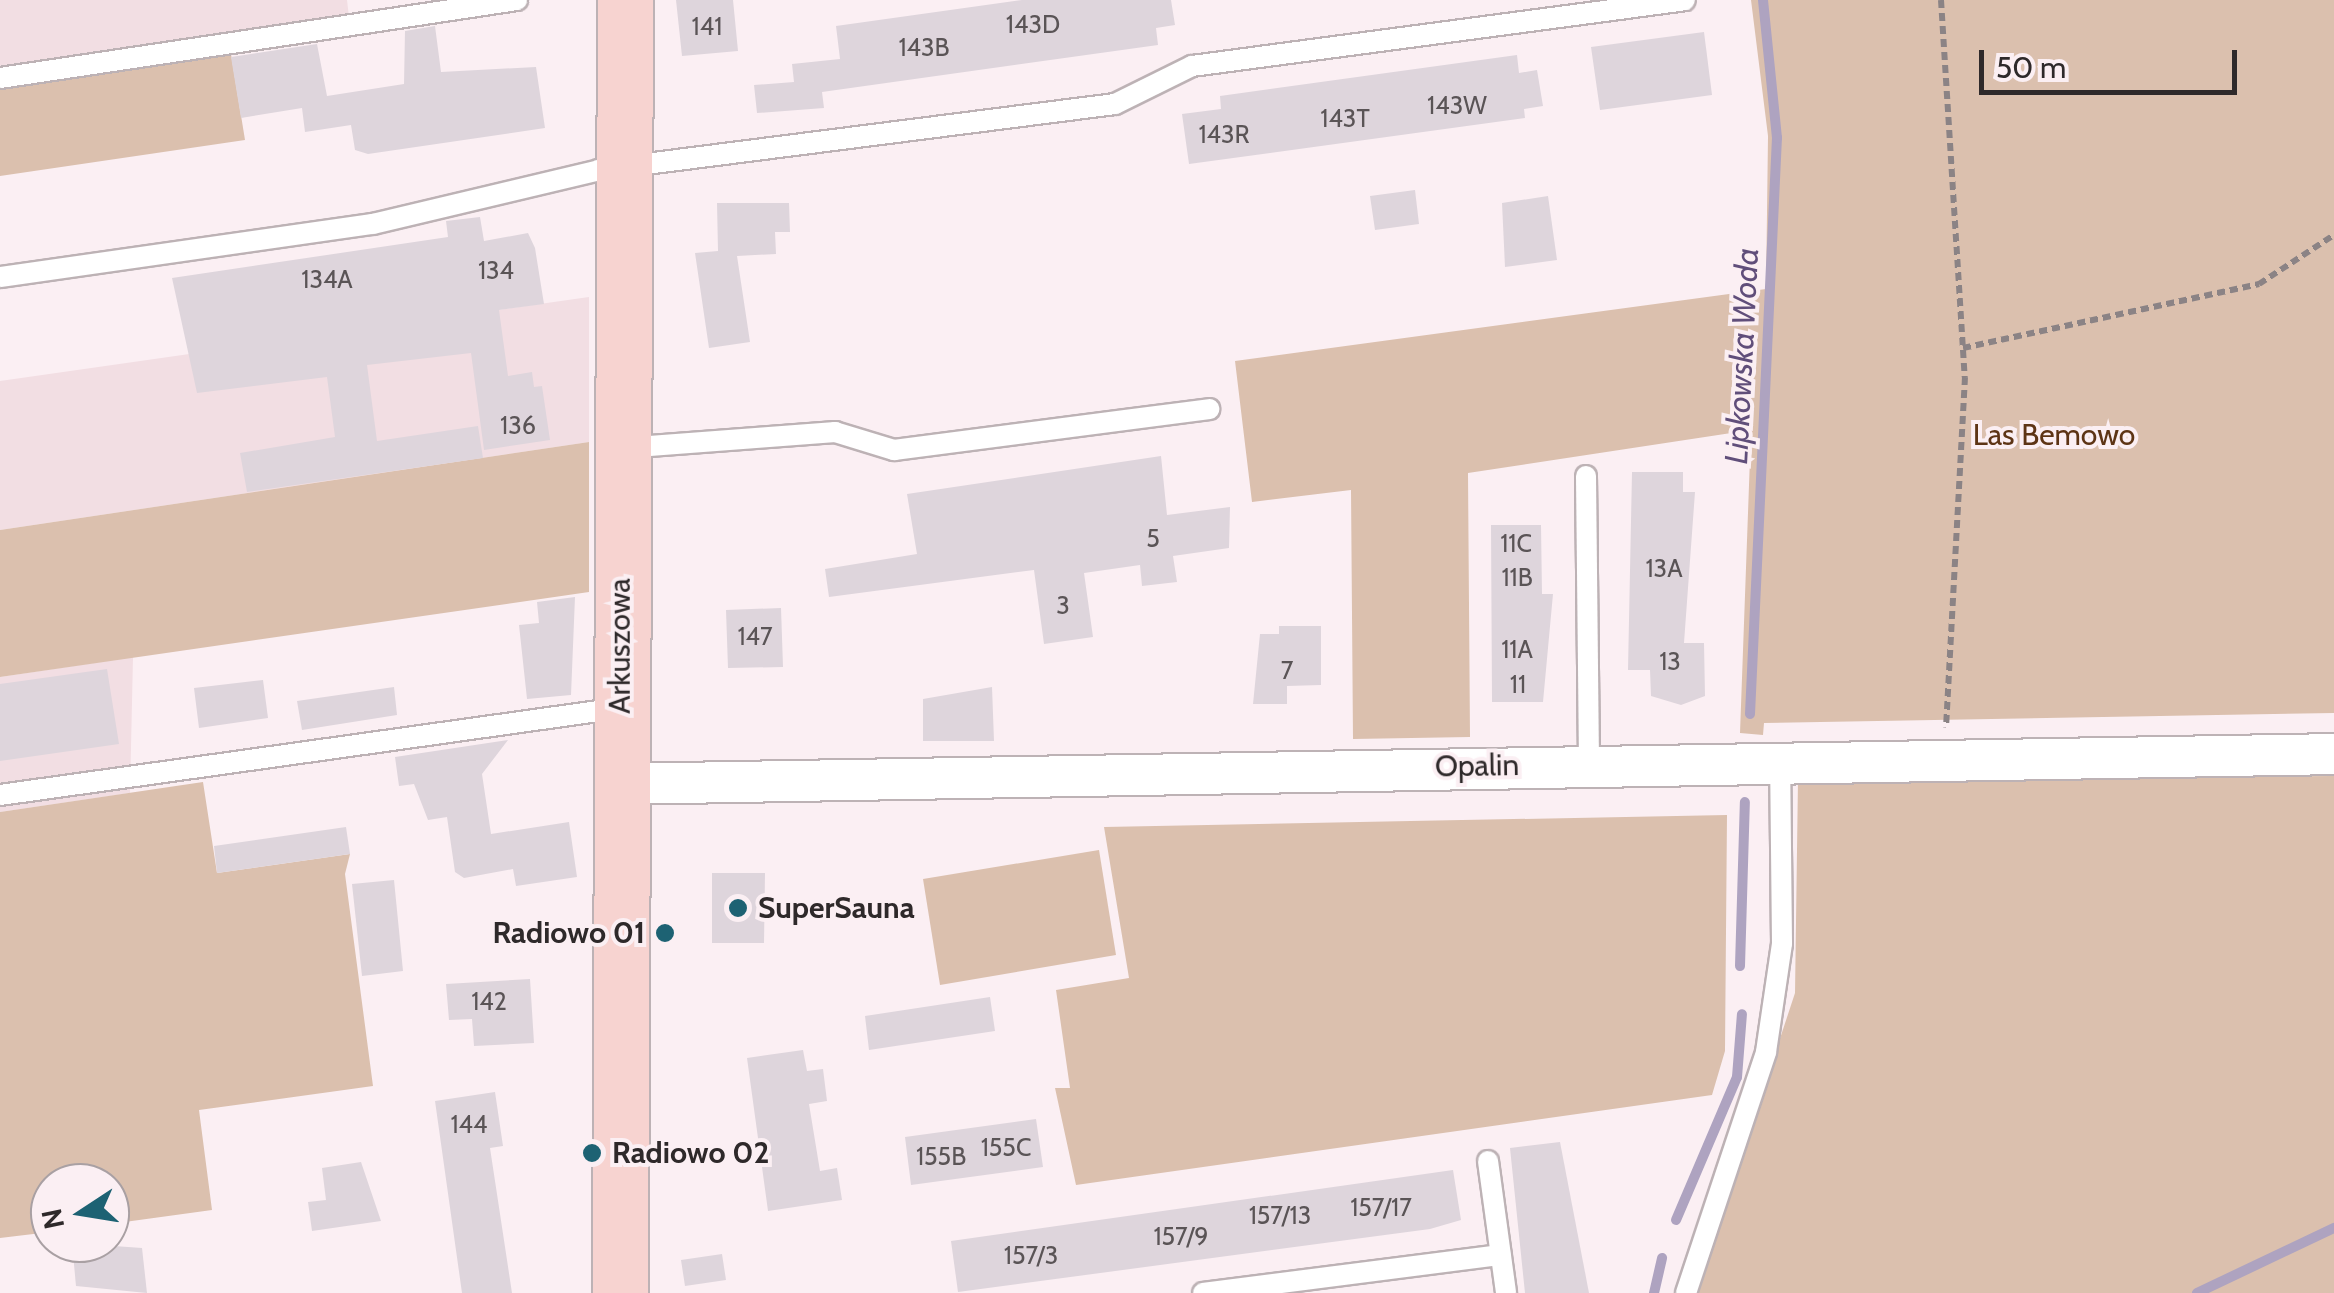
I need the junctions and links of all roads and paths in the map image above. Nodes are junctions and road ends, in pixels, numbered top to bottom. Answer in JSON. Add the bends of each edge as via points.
{"nodes":[{"id":1,"x":517,"y":0,"type":"edge"},
{"id":2,"x":624,"y":0,"type":"edge"},
{"id":3,"x":1686,"y":0,"type":"edge"},
{"id":4,"x":1940,"y":0,"type":"edge"},
{"id":5,"x":0,"y":78,"type":"edge"},
{"id":6,"x":624,"y":170,"type":"junction"},
{"id":7,"x":2334,"y":235,"type":"edge"},
{"id":8,"x":0,"y":278,"type":"edge"},
{"id":9,"x":1963,"y":348,"type":"junction"},
{"id":10,"x":1209,"y":409,"type":"dead end"},
{"id":11,"x":621,"y":448,"type":"junction"},
{"id":12,"x":1586,"y":476,"type":"dead end"},
{"id":13,"x":620,"y":708,"type":"junction"},
{"id":14,"x":2334,"y":754,"type":"edge"},
{"id":15,"x":1944,"y":756,"type":"junction"},
{"id":16,"x":1780,"y":762,"type":"junction"},
{"id":17,"x":1589,"y":764,"type":"junction"},
{"id":18,"x":620,"y":784,"type":"junction"},
{"id":19,"x":0,"y":795,"type":"edge"},
{"id":20,"x":1488,"y":1161,"type":"dead end"},
{"id":21,"x":1502,"y":1255,"type":"junction"},
{"id":22,"x":620,"y":1293,"type":"edge"},
{"id":23,"x":1203,"y":1293,"type":"edge"},
{"id":24,"x":1506,"y":1293,"type":"edge"},
{"id":25,"x":1686,"y":1293,"type":"edge"}],
"edges":[{"from":1,"to":5,"type":"lane"},
{"from":2,"to":6,"type":"main road","name":"Arkuszowa"},
{"from":3,"to":6,"type":"lane","via":[[1192,66],[1115,104]]},
{"from":4,"to":9,"type":"path"},
{"from":6,"to":8,"type":"lane","via":[[452,199],[373,224]]},
{"from":6,"to":11,"type":"main road","name":"Arkuszowa"},
{"from":7,"to":9,"type":"path","via":[[2259,284]]},
{"from":9,"to":15,"type":"path"},
{"from":10,"to":11,"type":"lane","via":[[894,450],[835,432]]},
{"from":11,"to":13,"type":"main road","name":"Arkuszowa"},
{"from":12,"to":17,"type":"lane"},
{"from":13,"to":18,"type":"main road","name":"Arkuszowa"},
{"from":13,"to":19,"type":"lane"},
{"from":14,"to":15,"type":"street","name":"Opalin"},
{"from":15,"to":16,"type":"street","name":"Opalin"},
{"from":16,"to":17,"type":"street","name":"Opalin"},
{"from":16,"to":25,"type":"lane","via":[[1782,943],[1766,1052],[1694,1247]]},
{"from":17,"to":18,"type":"street","name":"Opalin"},
{"from":18,"to":22,"type":"main road","name":"Arkuszowa"},
{"from":20,"to":21,"type":"lane"},
{"from":21,"to":23,"type":"lane"},
{"from":21,"to":24,"type":"lane"}]}
